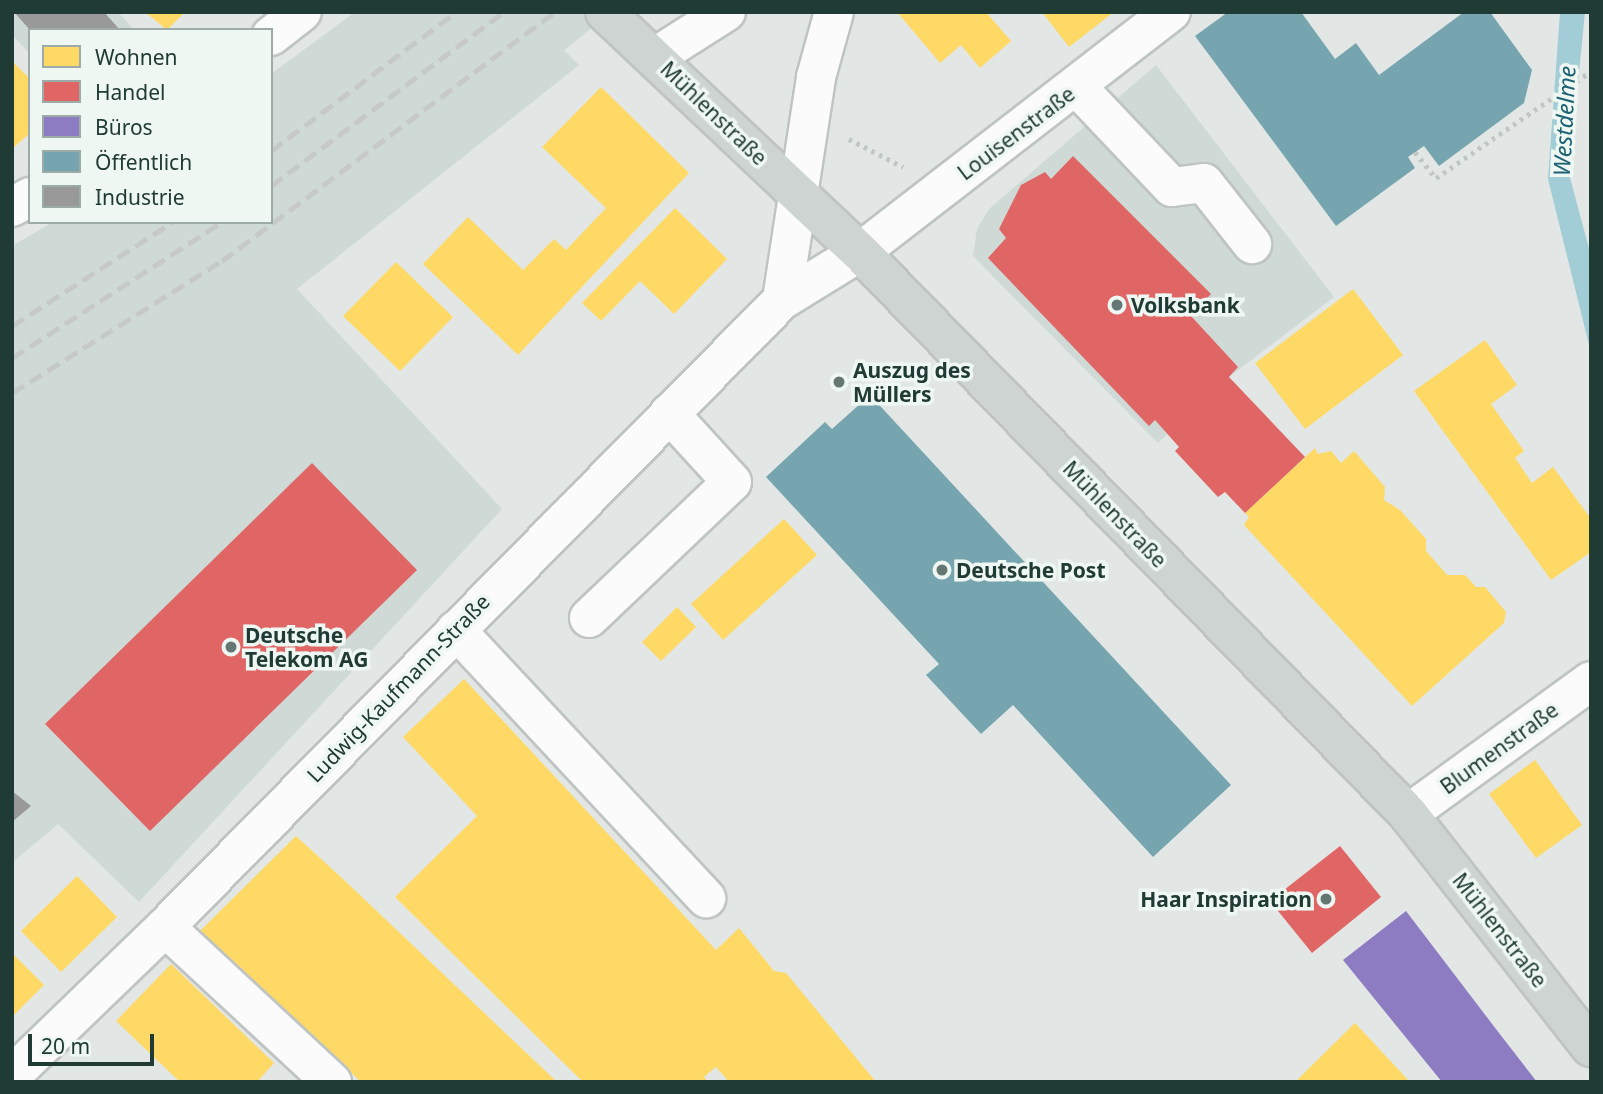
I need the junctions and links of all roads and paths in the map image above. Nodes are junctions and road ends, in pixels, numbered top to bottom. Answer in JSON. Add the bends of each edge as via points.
{"nodes":[{"id":1,"x":302,"y":12,"type":"edge"},
{"id":2,"x":605,"y":12,"type":"edge"},
{"id":3,"x":726,"y":12,"type":"edge"},
{"id":4,"x":834,"y":12,"type":"edge"},
{"id":5,"x":1171,"y":12,"type":"edge"},
{"id":6,"x":273,"y":34,"type":"edge"},
{"id":7,"x":655,"y":57,"type":"junction"},
{"id":8,"x":1591,"y":71,"type":"edge"},
{"id":9,"x":1077,"y":87,"type":"junction"},
{"id":10,"x":809,"y":118,"type":"junction"},
{"id":11,"x":1415,"y":152,"type":"dead end"},
{"id":12,"x":944,"y":188,"type":"junction"},
{"id":13,"x":796,"y":192,"type":"junction"},
{"id":14,"x":28,"y":198,"type":"edge"},
{"id":15,"x":12,"y":207,"type":"edge"},
{"id":16,"x":1252,"y":244,"type":"dead end"},
{"id":17,"x":860,"y":252,"type":"junction"},
{"id":18,"x":782,"y":300,"type":"junction"},
{"id":19,"x":669,"y":413,"type":"junction"},
{"id":20,"x":589,"y":618,"type":"dead end"},
{"id":21,"x":456,"y":630,"type":"junction"},
{"id":22,"x":1591,"y":681,"type":"edge"},
{"id":23,"x":1408,"y":814,"type":"junction"},
{"id":24,"x":706,"y":898,"type":"dead end"},
{"id":25,"x":165,"y":927,"type":"junction"},
{"id":26,"x":1591,"y":1047,"type":"edge"},
{"id":27,"x":12,"y":1075,"type":"edge"},
{"id":28,"x":332,"y":1082,"type":"edge"}],
"edges":[{"from":1,"to":6,"type":"street"},
{"from":2,"to":7,"type":"main road","name":"Mühlenstraße"},
{"from":3,"to":7,"type":"street"},
{"from":4,"to":10,"type":"street"},
{"from":5,"to":9,"type":"street","name":"Louisenstraße"},
{"from":7,"to":13,"type":"main road","name":"Mühlenstraße"},
{"from":8,"to":11,"type":"path","via":[[1436,178]]},
{"from":9,"to":12,"type":"street","name":"Louisenstraße"},
{"from":9,"to":16,"type":"street","via":[[1172,187],[1204,183]]},
{"from":10,"to":12,"type":"path"},
{"from":10,"to":13,"type":"street"},
{"from":12,"to":17,"type":"street","name":"Louisenstraße"},
{"from":13,"to":17,"type":"main road","name":"Mühlenstraße"},
{"from":13,"to":18,"type":"street"},
{"from":14,"to":15,"type":"street"},
{"from":17,"to":18,"type":"street","name":"Ludwig-Kaufmann-Straße"},
{"from":17,"to":23,"type":"main road","name":"Mühlenstraße"},
{"from":18,"to":19,"type":"street","name":"Ludwig-Kaufmann-Straße"},
{"from":19,"to":20,"type":"street","via":[[732,482]]},
{"from":19,"to":21,"type":"street","name":"Ludwig-Kaufmann-Straße"},
{"from":21,"to":24,"type":"street"},
{"from":21,"to":25,"type":"street","name":"Ludwig-Kaufmann-Straße"},
{"from":22,"to":23,"type":"street","name":"Blumenstraße"},
{"from":23,"to":26,"type":"main road","name":"Mühlenstraße"},
{"from":25,"to":27,"type":"street","name":"Ludwig-Kaufmann-Straße"},
{"from":25,"to":28,"type":"street"}]}
